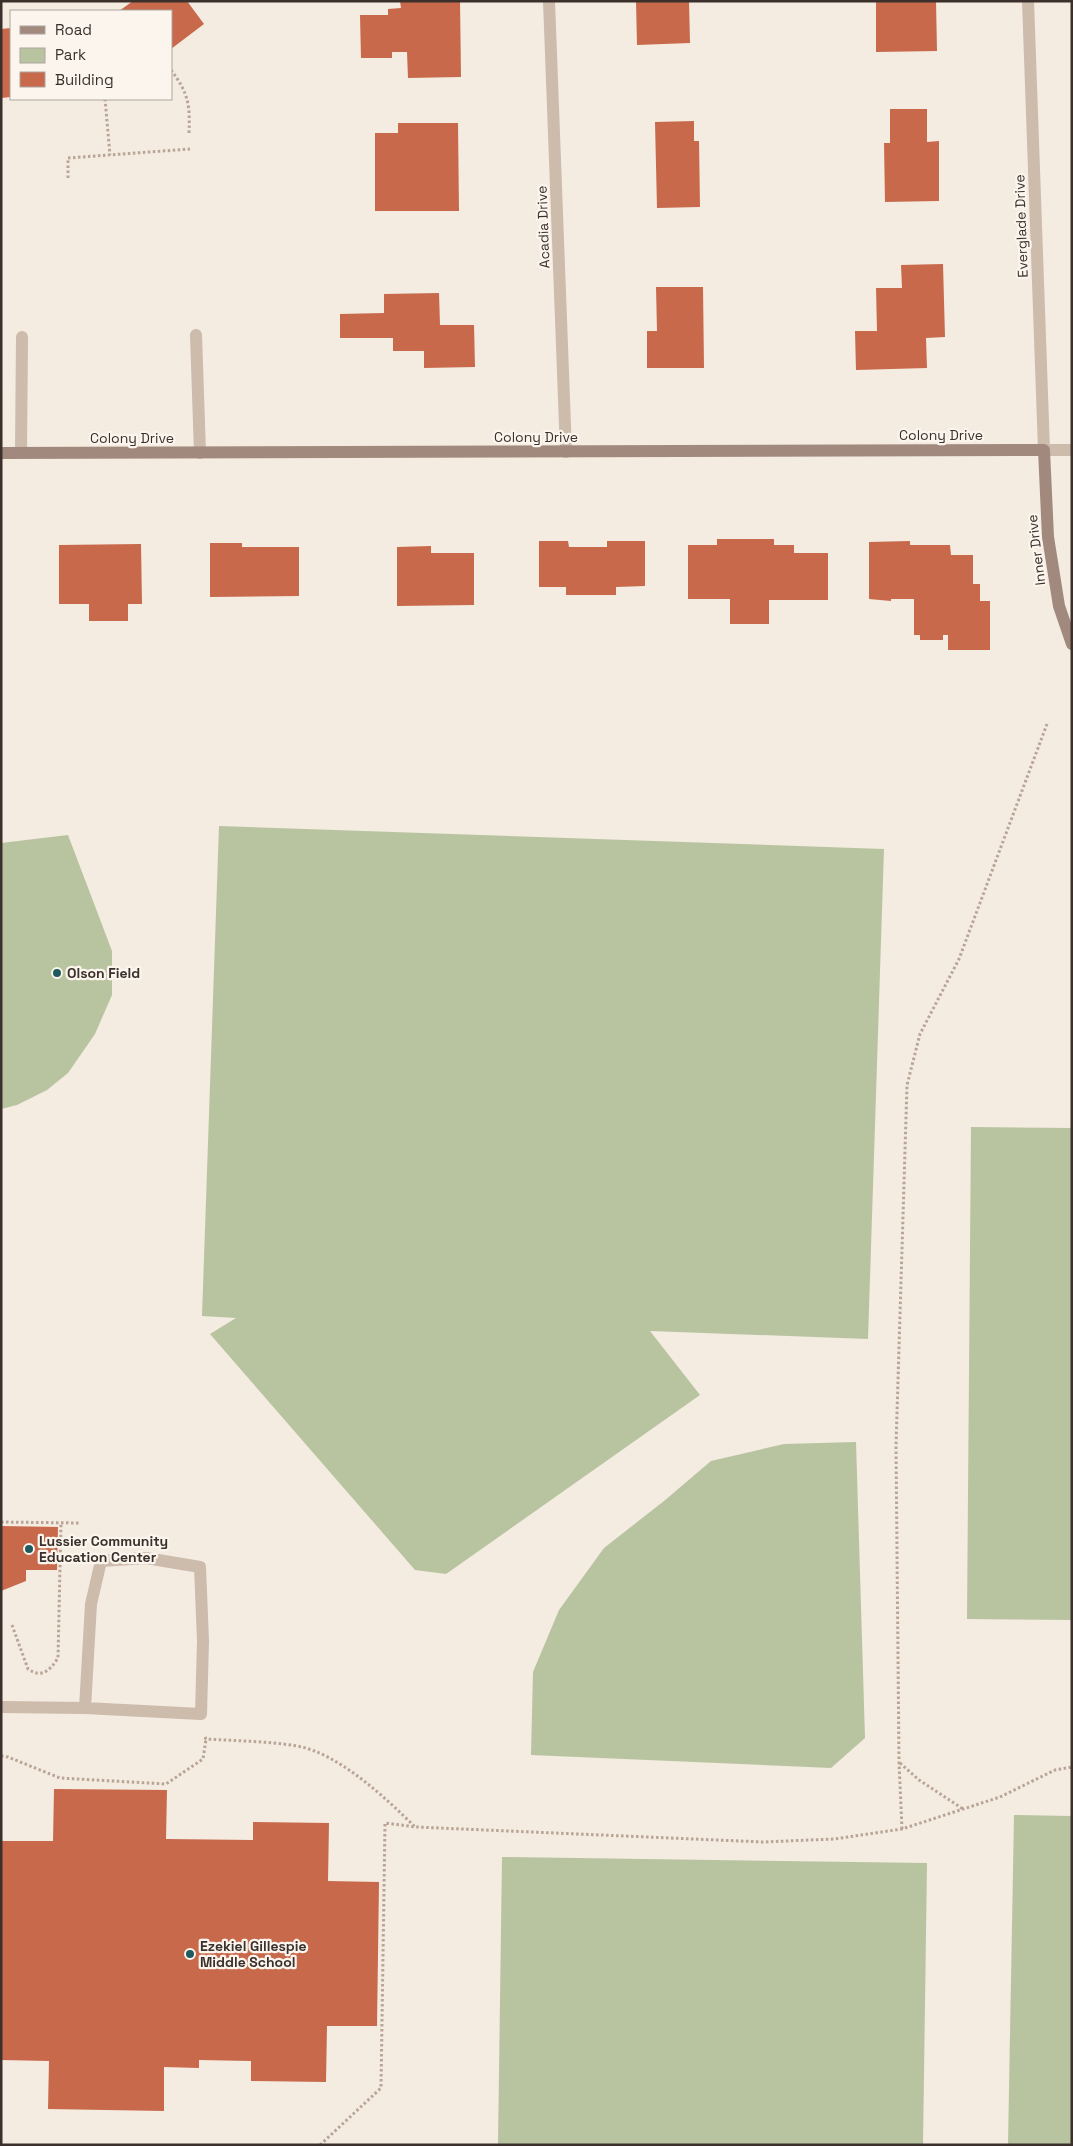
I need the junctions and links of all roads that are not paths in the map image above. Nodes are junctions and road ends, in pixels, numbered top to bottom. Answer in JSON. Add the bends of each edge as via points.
{"nodes":[{"id":1,"x":549,"y":1,"type":"edge"},
{"id":2,"x":1028,"y":1,"type":"edge"},
{"id":3,"x":196,"y":335,"type":"dead end"},
{"id":4,"x":22,"y":337,"type":"dead end"},
{"id":5,"x":1044,"y":450,"type":"junction"},
{"id":6,"x":1072,"y":450,"type":"edge"},
{"id":7,"x":566,"y":452,"type":"junction"},
{"id":8,"x":1,"y":453,"type":"edge"},
{"id":9,"x":21,"y":453,"type":"junction"},
{"id":10,"x":200,"y":453,"type":"junction"},
{"id":11,"x":1072,"y":644,"type":"edge"},
{"id":12,"x":1,"y":1707,"type":"edge"},
{"id":13,"x":86,"y":1708,"type":"junction"}],
"edges":[{"from":1,"to":7,"type":"street","name":"Acadia Drive"},
{"from":2,"to":5,"type":"street","name":"Everglade Drive"},
{"from":3,"to":10,"type":"street"},
{"from":4,"to":9,"type":"street"},
{"from":5,"to":6,"type":"street","name":"Colony Drive"},
{"from":5,"to":7,"type":"street","name":"Colony Drive"},
{"from":5,"to":11,"type":"street","name":"Inner Drive","via":[[1048,537],[1059,606]]},
{"from":7,"to":10,"type":"street","name":"Colony Drive"},
{"from":8,"to":9,"type":"street","name":"Colony Drive"},
{"from":9,"to":10,"type":"street","name":"Colony Drive"},
{"from":12,"to":13,"type":"street"},
{"from":13,"to":13,"type":"street","via":[[91,1604],[101,1561],[146,1558],[200,1567],[201,1714]]}]}
